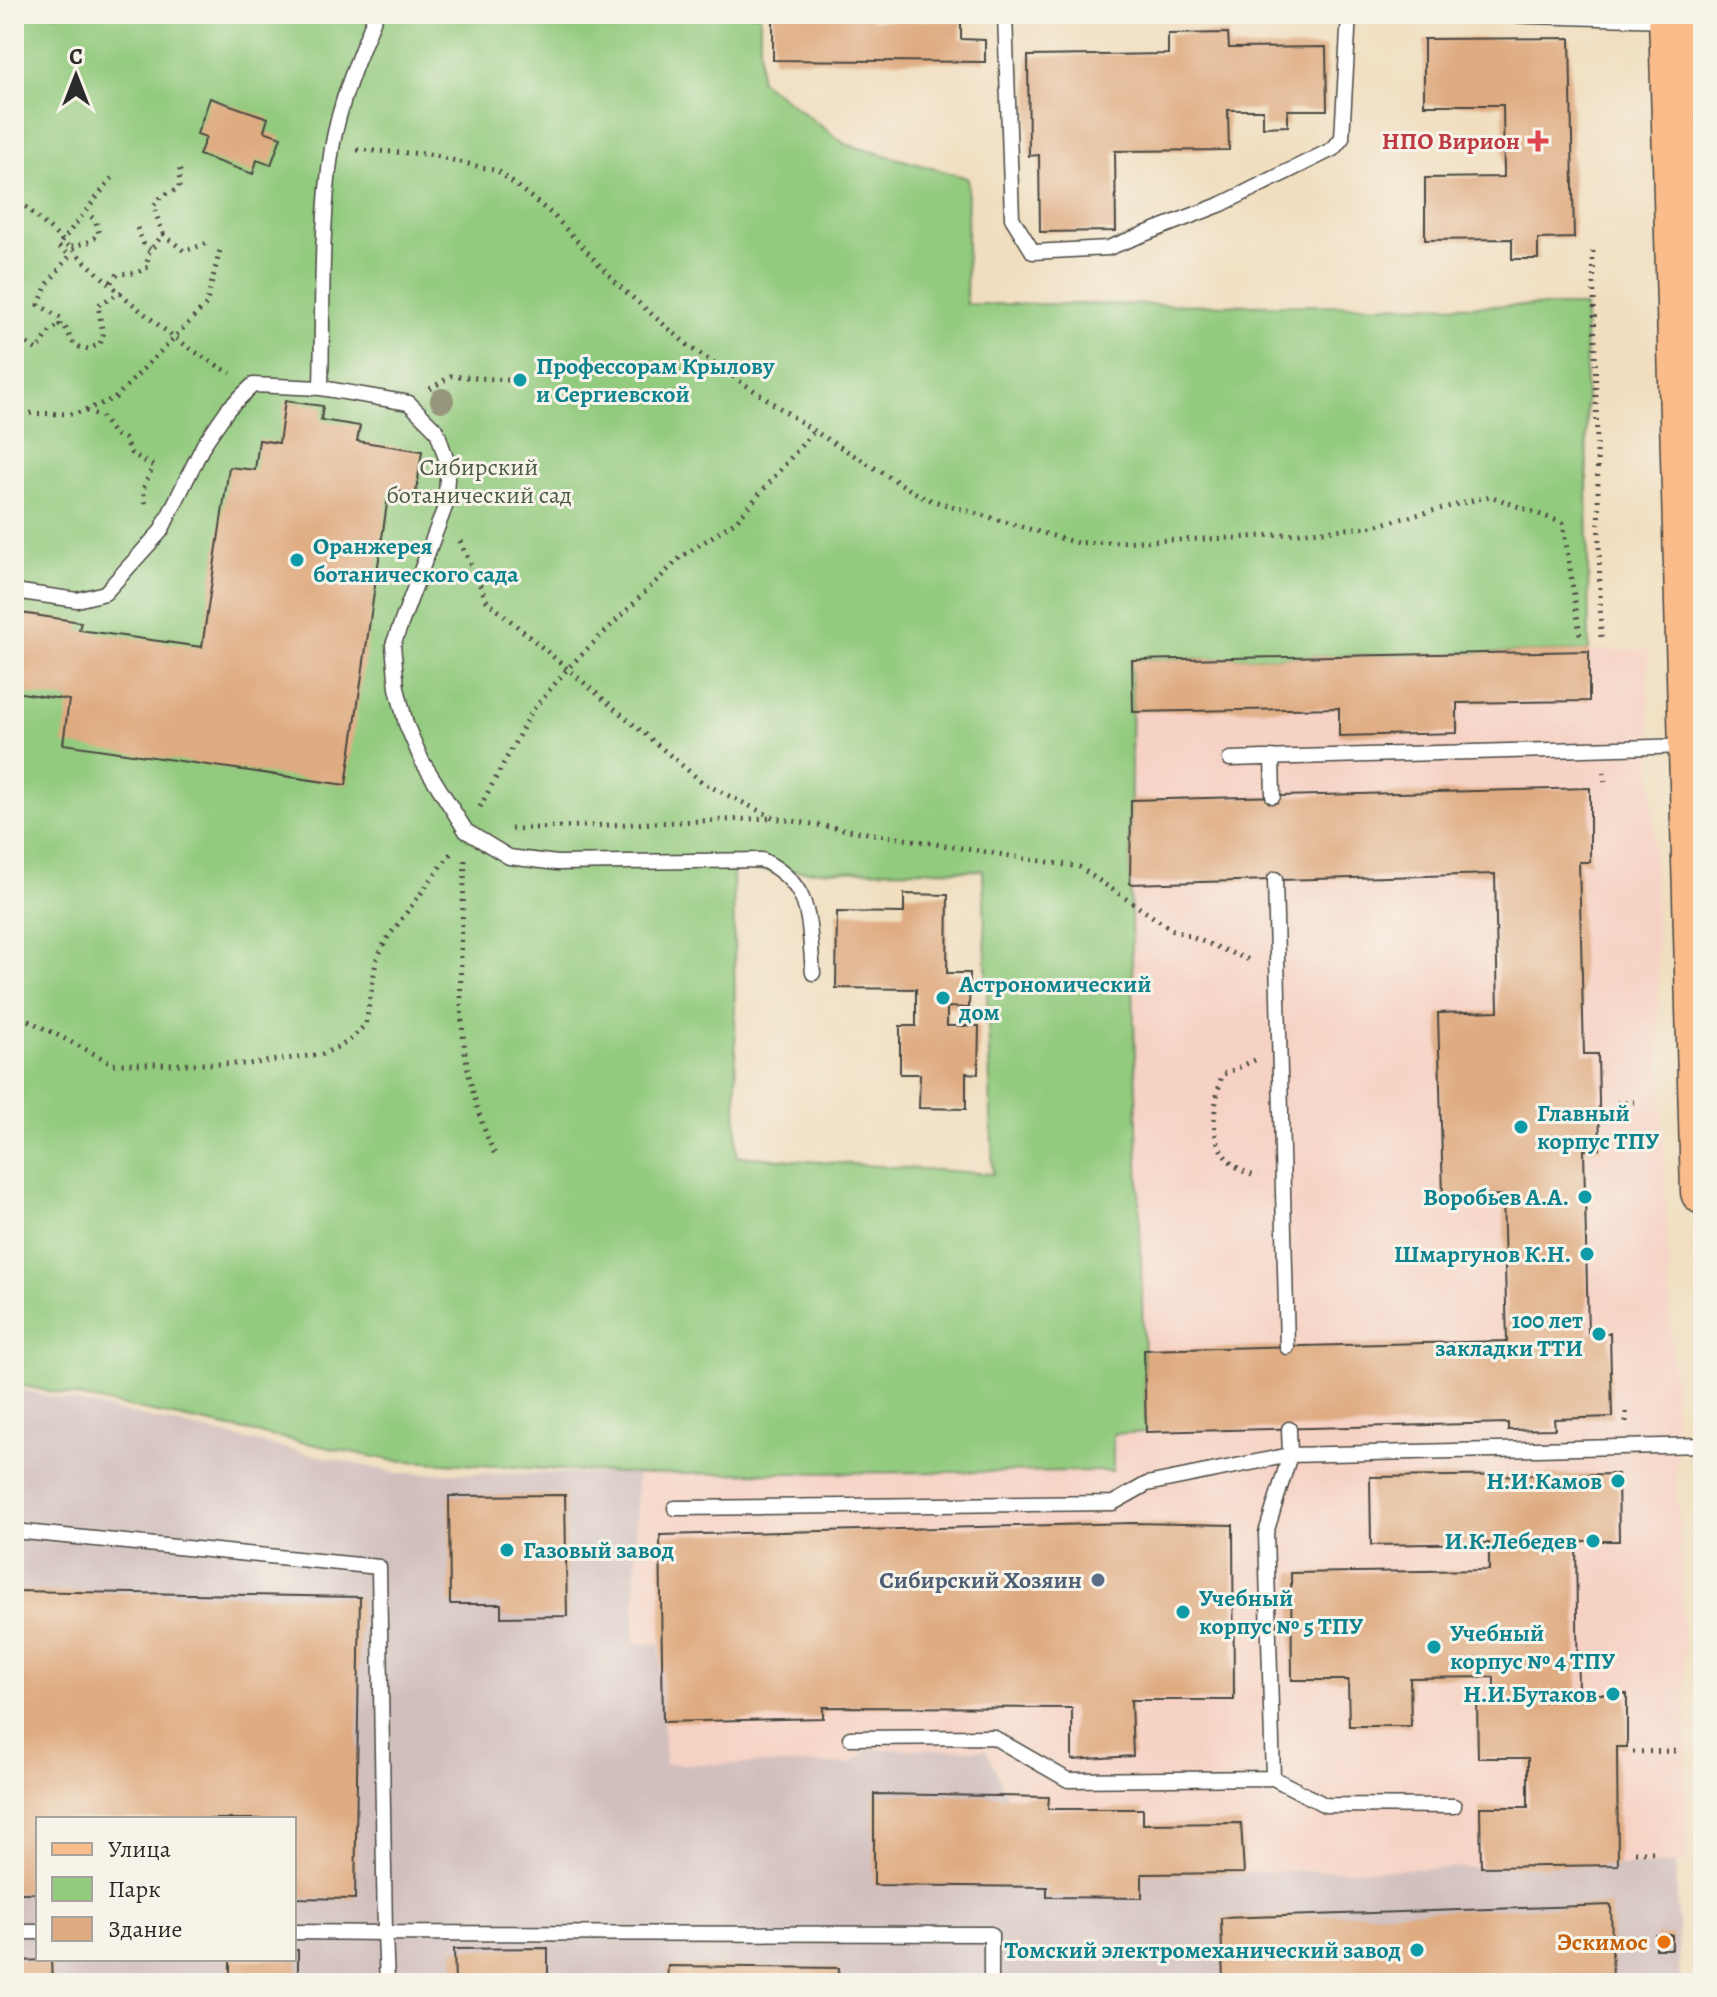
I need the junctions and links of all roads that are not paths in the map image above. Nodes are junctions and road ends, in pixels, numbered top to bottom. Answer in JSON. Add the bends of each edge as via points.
{"nodes":[{"id":1,"x":376,"y":14,"type":"edge"},
{"id":2,"x":1005,"y":14,"type":"edge"},
{"id":3,"x":1349,"y":14,"type":"edge"},
{"id":4,"x":1464,"y":14,"type":"edge"},
{"id":5,"x":1671,"y":17,"type":"edge"},
{"id":6,"x":321,"y":388,"type":"junction"},
{"id":7,"x":14,"y":591,"type":"edge"},
{"id":8,"x":1688,"y":746,"type":"junction"},
{"id":9,"x":1272,"y":757,"type":"junction"},
{"id":10,"x":1230,"y":759,"type":"dead end"},
{"id":11,"x":1273,"y":796,"type":"dead end"},
{"id":12,"x":1275,"y":879,"type":"dead end"},
{"id":13,"x":813,"y":973,"type":"dead end"},
{"id":14,"x":1703,"y":1192,"type":"edge"},
{"id":15,"x":1287,"y":1347,"type":"dead end"},
{"id":16,"x":1289,"y":1429,"type":"dead end"},
{"id":17,"x":1703,"y":1445,"type":"edge"},
{"id":18,"x":1290,"y":1455,"type":"junction"},
{"id":19,"x":675,"y":1508,"type":"dead end"},
{"id":20,"x":14,"y":1531,"type":"edge"},
{"id":21,"x":850,"y":1738,"type":"dead end"},
{"id":22,"x":1273,"y":1778,"type":"junction"},
{"id":23,"x":1454,"y":1806,"type":"dead end"},
{"id":24,"x":14,"y":1932,"type":"edge"},
{"id":25,"x":36,"y":1932,"type":"edge"},
{"id":26,"x":296,"y":1932,"type":"edge"},
{"id":27,"x":385,"y":1933,"type":"junction"},
{"id":28,"x":387,"y":1983,"type":"edge"},
{"id":29,"x":991,"y":1983,"type":"edge"}],
"edges":[{"from":1,"to":6,"type":"lane","via":[[345,91],[332,148]]},
{"from":2,"to":3,"type":"lane","via":[[1012,218],[1033,252],[1108,248],[1222,204],[1333,149],[1342,138]]},
{"from":4,"to":5,"type":"lane","via":[[1558,20]]},
{"from":5,"to":8,"type":"main road"},
{"from":6,"to":7,"type":"lane","via":[[253,385],[204,444],[161,531],[105,593],[77,600]]},
{"from":6,"to":13,"type":"lane","via":[[409,403],[437,431],[448,465],[445,507],[393,645],[406,724],[422,761],[466,831],[509,857],[557,863],[762,860],[784,870],[805,898]]},
{"from":8,"to":9,"type":"lane"},
{"from":8,"to":14,"type":"main road"},
{"from":9,"to":10,"type":"lane"},
{"from":9,"to":11,"type":"lane"},
{"from":12,"to":15,"type":"lane"},
{"from":16,"to":18,"type":"lane"},
{"from":17,"to":18,"type":"lane"},
{"from":18,"to":19,"type":"lane","via":[[1147,1484],[1113,1503]]},
{"from":18,"to":22,"type":"lane","via":[[1266,1533]]},
{"from":20,"to":27,"type":"lane","via":[[379,1567]]},
{"from":21,"to":22,"type":"lane","via":[[993,1737],[1068,1780]]},
{"from":22,"to":23,"type":"lane","via":[[1325,1805]]},
{"from":24,"to":25,"type":"lane"},
{"from":26,"to":27,"type":"lane"},
{"from":27,"to":28,"type":"lane"},
{"from":27,"to":29,"type":"lane","via":[[991,1934]]}]}
